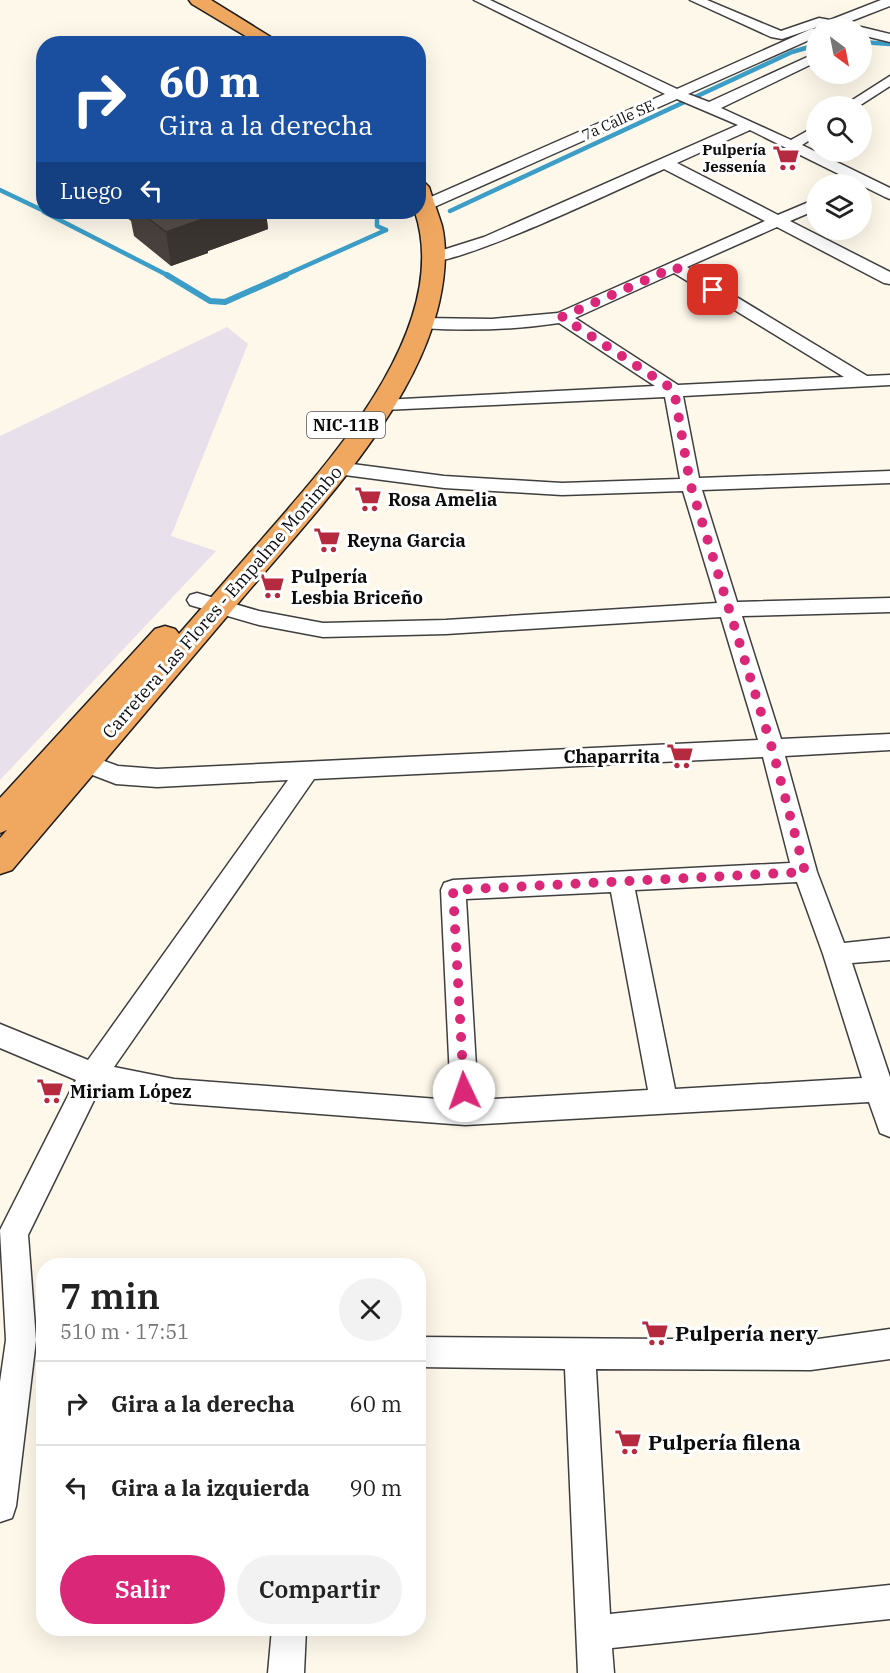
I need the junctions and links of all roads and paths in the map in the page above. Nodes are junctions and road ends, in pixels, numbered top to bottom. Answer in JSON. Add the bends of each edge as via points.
{"nodes":[{"id":1,"x":480,"y":0,"type":"edge"},
{"id":2,"x":696,"y":0,"type":"edge"},
{"id":3,"x":890,"y":1,"type":"edge"},
{"id":4,"x":190,"y":2,"type":"edge"},
{"id":5,"x":849,"y":18,"type":"edge"},
{"id":6,"x":806,"y":27,"type":"edge"},
{"id":7,"x":872,"y":34,"type":"edge"},
{"id":8,"x":237,"y":36,"type":"edge"},
{"id":9,"x":257,"y":36,"type":"edge"},
{"id":10,"x":806,"y":37,"type":"edge"},
{"id":11,"x":890,"y":38,"type":"edge"},
{"id":12,"x":806,"y":61,"type":"edge"},
{"id":13,"x":890,"y":80,"type":"edge"},
{"id":14,"x":680,"y":94,"type":"junction"},
{"id":15,"x":865,"y":96,"type":"edge"},
{"id":16,"x":705,"y":105,"type":"junction"},
{"id":17,"x":750,"y":125,"type":"junction"},
{"id":18,"x":806,"y":136,"type":"edge"},
{"id":19,"x":791,"y":146,"type":"junction"},
{"id":20,"x":665,"y":163,"type":"junction"},
{"id":21,"x":843,"y":174,"type":"edge"},
{"id":22,"x":872,"y":188,"type":"edge"},
{"id":23,"x":889,"y":193,"type":"edge"},
{"id":24,"x":426,"y":198,"type":"edge"},
{"id":25,"x":806,"y":209,"type":"edge"},
{"id":26,"x":415,"y":219,"type":"edge"},
{"id":27,"x":426,"y":219,"type":"edge"},
{"id":28,"x":780,"y":221,"type":"junction"},
{"id":29,"x":433,"y":258,"type":"junction"},
{"id":30,"x":675,"y":267,"type":"junction"},
{"id":31,"x":890,"y":279,"type":"edge"},
{"id":32,"x":562,"y":317,"type":"junction"},
{"id":33,"x":422,"y":323,"type":"junction"},
{"id":34,"x":890,"y":380,"type":"edge"},
{"id":35,"x":863,"y":381,"type":"junction"},
{"id":36,"x":674,"y":390,"type":"junction"},
{"id":37,"x":383,"y":405,"type":"junction"},
{"id":38,"x":337,"y":468,"type":"junction"},
{"id":39,"x":890,"y":477,"type":"edge"},
{"id":40,"x":690,"y":483,"type":"junction"},
{"id":41,"x":208,"y":603,"type":"junction"},
{"id":42,"x":890,"y":605,"type":"edge"},
{"id":43,"x":731,"y":609,"type":"junction"},
{"id":44,"x":890,"y":742,"type":"edge"},
{"id":45,"x":772,"y":748,"type":"junction"},
{"id":46,"x":85,"y":763,"type":"junction"},
{"id":47,"x":307,"y":771,"type":"junction"},
{"id":48,"x":0,"y":820,"type":"edge"},
{"id":49,"x":0,"y":861,"type":"edge"},
{"id":50,"x":805,"y":872,"type":"junction"},
{"id":51,"x":621,"y":881,"type":"junction"},
{"id":52,"x":890,"y":949,"type":"edge"},
{"id":53,"x":836,"y":954,"type":"junction"},
{"id":54,"x":0,"y":1036,"type":"edge"},
{"id":55,"x":93,"y":1075,"type":"junction"},
{"id":56,"x":885,"y":1089,"type":"edge"},
{"id":57,"x":664,"y":1103,"type":"junction"},
{"id":58,"x":465,"y":1113,"type":"junction"},
{"id":59,"x":890,"y":1124,"type":"edge"},
{"id":60,"x":32,"y":1341,"type":"edge"},
{"id":61,"x":890,"y":1344,"type":"edge"},
{"id":62,"x":426,"y":1352,"type":"edge"},
{"id":63,"x":580,"y":1353,"type":"junction"},
{"id":64,"x":0,"y":1506,"type":"edge"},
{"id":65,"x":890,"y":1602,"type":"edge"},
{"id":66,"x":594,"y":1633,"type":"junction"},
{"id":67,"x":289,"y":1636,"type":"edge"},
{"id":68,"x":286,"y":1673,"type":"edge"},
{"id":69,"x":596,"y":1673,"type":"edge"}],
"edges":[{"from":1,"to":14,"type":"street"},
{"from":2,"to":6,"type":"street","via":[[776,34]]},
{"from":3,"to":5,"type":"street"},
{"from":4,"to":8,"type":"highway"},
{"from":4,"to":9,"type":"highway"},
{"from":7,"to":11,"type":"street"},
{"from":10,"to":14,"type":"street","name":"7a Calle SE"},
{"from":12,"to":16,"type":"street"},
{"from":13,"to":15,"type":"street"},
{"from":14,"to":16,"type":"street"},
{"from":14,"to":24,"type":"street","name":"7a Calle SE"},
{"from":16,"to":17,"type":"street"},
{"from":17,"to":19,"type":"street"},
{"from":17,"to":20,"type":"street"},
{"from":18,"to":19,"type":"street"},
{"from":19,"to":21,"type":"street"},
{"from":20,"to":28,"type":"street"},
{"from":20,"to":29,"type":"street","via":[[490,240]]},
{"from":22,"to":23,"type":"street"},
{"from":25,"to":28,"type":"street"},
{"from":26,"to":41,"type":"highway","name":"Carretera Las Flores - Empalme Monimbo","number":"NIC-11B","via":[[410,295],[379,374],[335,444]]},
{"from":27,"to":29,"type":"highway","name":"Carretera Las Flores - Empalme Monimbo","number":"NIC-11B","via":[[432,232]]},
{"from":28,"to":30,"type":"street"},
{"from":28,"to":31,"type":"street"},
{"from":29,"to":33,"type":"highway","name":"Carretera Las Flores - Empalme Monimbo","number":"NIC-11B"},
{"from":30,"to":32,"type":"street"},
{"from":30,"to":35,"type":"street"},
{"from":32,"to":33,"type":"street","via":[[526,324]]},
{"from":32,"to":36,"type":"street"},
{"from":33,"to":37,"type":"highway","name":"Carretera Las Flores - Empalme Monimbo","number":"NIC-11B"},
{"from":34,"to":35,"type":"street"},
{"from":35,"to":36,"type":"street"},
{"from":36,"to":37,"type":"street"},
{"from":36,"to":40,"type":"street"},
{"from":37,"to":38,"type":"highway","name":"Carretera Las Flores - Empalme Monimbo","number":"NIC-11B"},
{"from":38,"to":40,"type":"street","via":[[444,482],[562,489]]},
{"from":38,"to":41,"type":"highway","name":"Carretera Las Flores - Empalme Monimbo","number":"NIC-11B"},
{"from":39,"to":40,"type":"street"},
{"from":40,"to":43,"type":"street"},
{"from":41,"to":43,"type":"street","via":[[323,630],[446,627]]},
{"from":41,"to":46,"type":"highway","name":"Carretera Las Flores - Empalme Monimbo","number":"NIC-11B"},
{"from":41,"to":48,"type":"highway","name":"Carretera Las Flores - Empalme Monimbo","number":"NIC-11B"},
{"from":42,"to":43,"type":"street"},
{"from":43,"to":45,"type":"street"},
{"from":44,"to":45,"type":"street"},
{"from":45,"to":47,"type":"street"},
{"from":45,"to":50,"type":"street"},
{"from":46,"to":47,"type":"street","via":[[116,775],[157,778]]},
{"from":46,"to":49,"type":"highway","name":"Carretera Las Flores - Empalme Monimbo","number":"NIC-11B"},
{"from":47,"to":55,"type":"street"},
{"from":50,"to":51,"type":"street"},
{"from":50,"to":53,"type":"street"},
{"from":51,"to":57,"type":"street"},
{"from":51,"to":58,"type":"street","via":[[453,890]]},
{"from":52,"to":53,"type":"street"},
{"from":53,"to":56,"type":"street"},
{"from":54,"to":55,"type":"street"},
{"from":55,"to":58,"type":"street","via":[[174,1091]]},
{"from":55,"to":60,"type":"street","via":[[12,1234]]},
{"from":56,"to":57,"type":"street"},
{"from":56,"to":59,"type":"street"},
{"from":57,"to":58,"type":"street"},
{"from":60,"to":64,"type":"street"},
{"from":61,"to":63,"type":"street","via":[[811,1355]]},
{"from":62,"to":63,"type":"street"},
{"from":63,"to":66,"type":"street"},
{"from":65,"to":66,"type":"street"},
{"from":66,"to":69,"type":"street"},
{"from":67,"to":68,"type":"street"}]}
